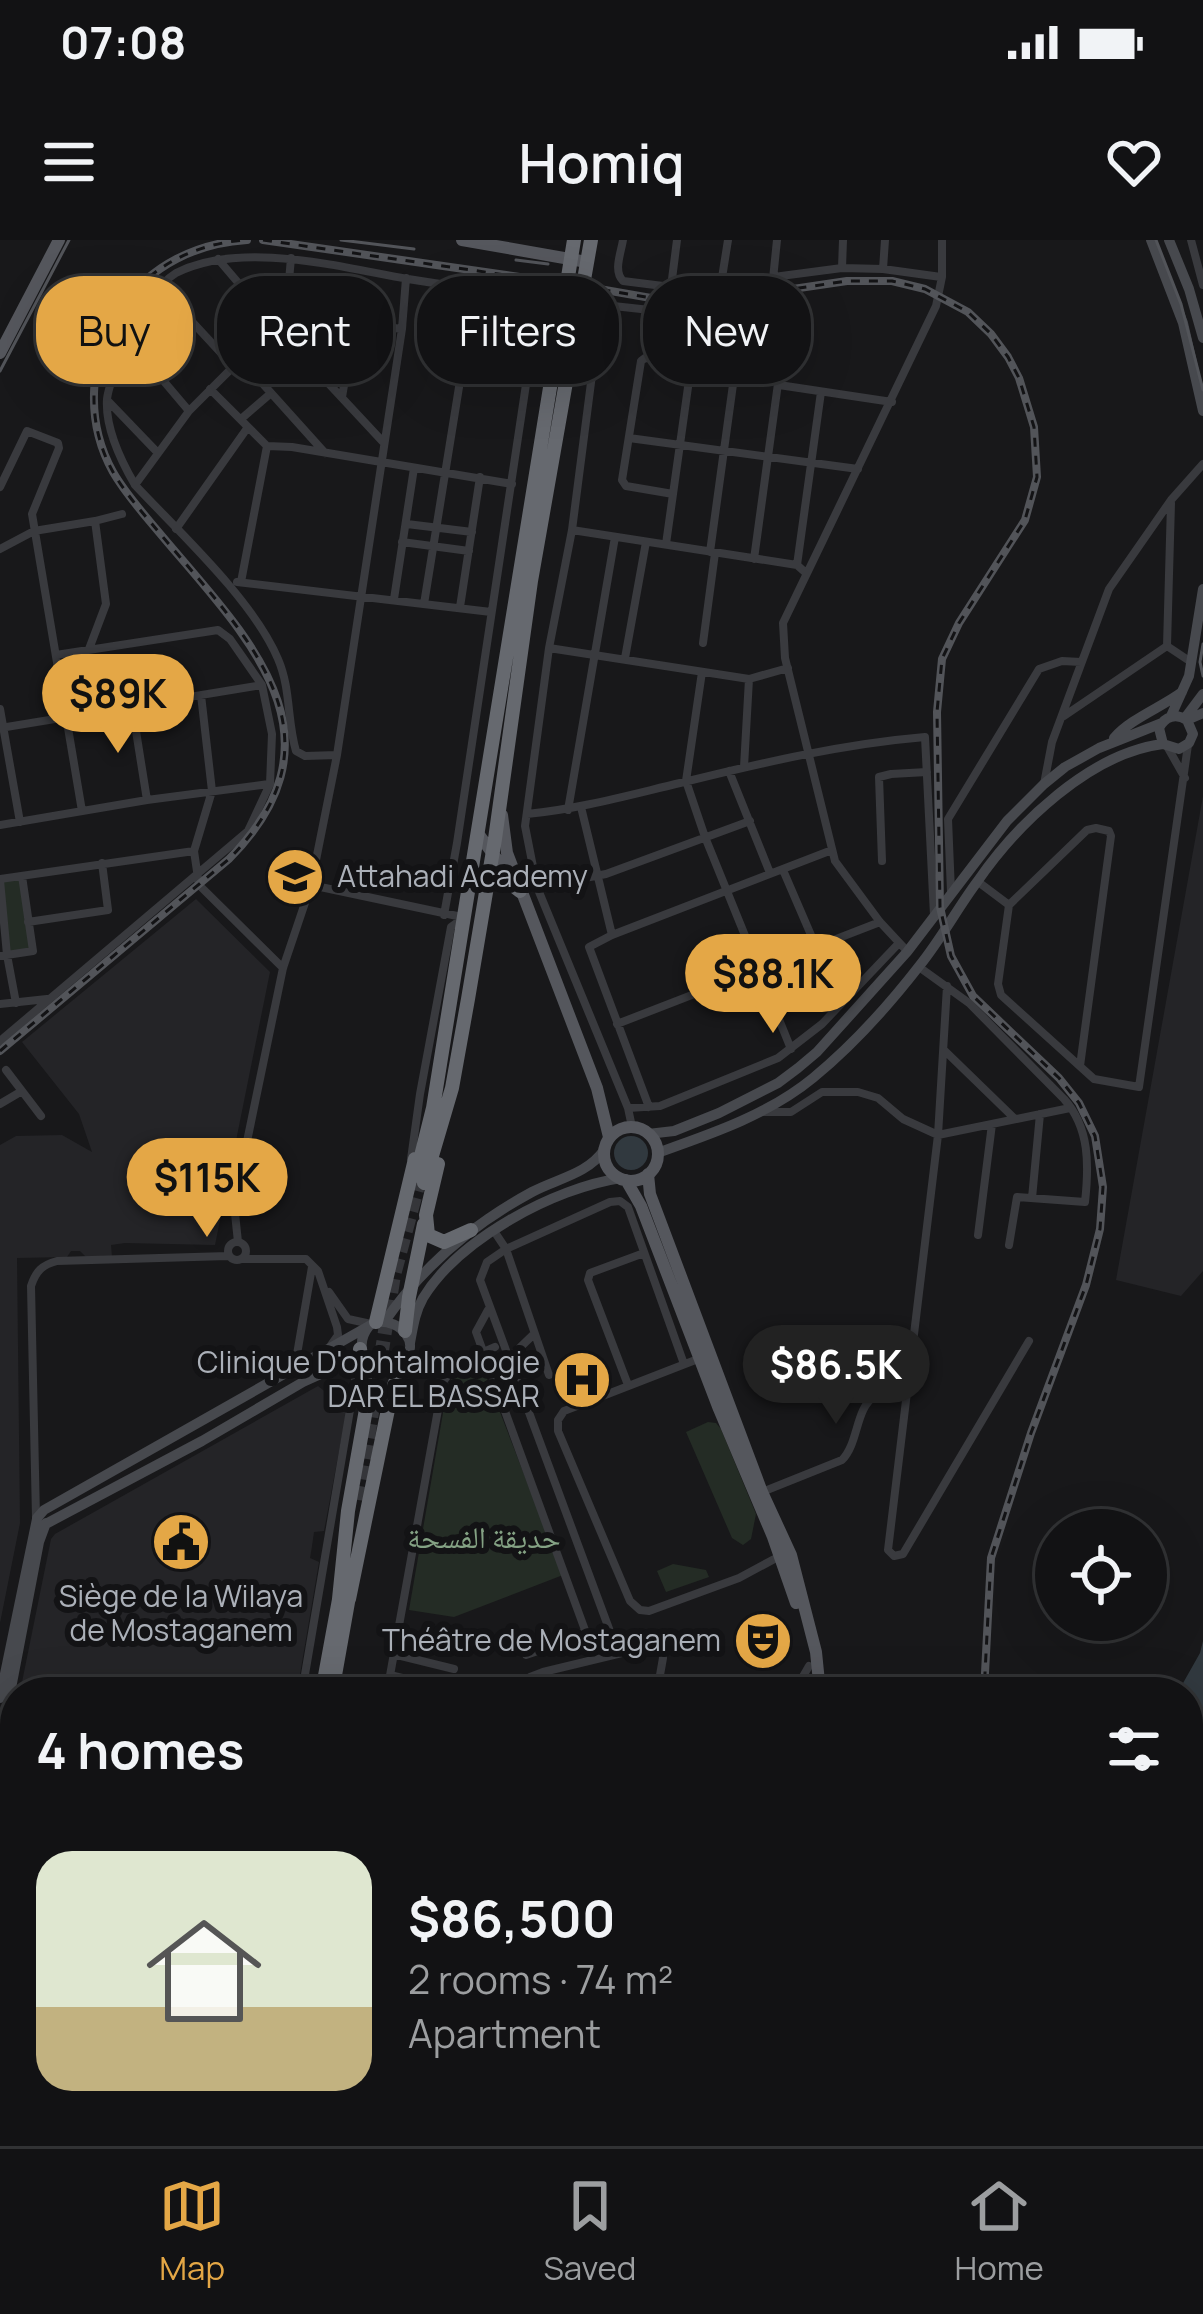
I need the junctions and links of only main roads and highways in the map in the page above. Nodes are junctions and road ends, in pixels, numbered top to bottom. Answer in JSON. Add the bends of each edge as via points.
{"nodes":[{"id":1,"x":59,"y":240,"type":"edge"},
{"id":2,"x":462,"y":240,"type":"edge"},
{"id":3,"x":574,"y":240,"type":"edge"},
{"id":4,"x":591,"y":240,"type":"edge"},
{"id":5,"x":1151,"y":240,"type":"edge"},
{"id":6,"x":1169,"y":240,"type":"edge"},
{"id":7,"x":579,"y":260,"type":"junction"},
{"id":8,"x":576,"y":276,"type":"edge"},
{"id":9,"x":1203,"y":338,"type":"edge"},
{"id":10,"x":0,"y":353,"type":"edge"},
{"id":11,"x":557,"y":384,"type":"edge"},
{"id":12,"x":560,"y":384,"type":"edge"},
{"id":13,"x":1203,"y":411,"type":"edge"},
{"id":14,"x":1203,"y":589,"type":"edge"},
{"id":15,"x":1185,"y":690,"type":"junction"},
{"id":16,"x":1203,"y":694,"type":"edge"},
{"id":17,"x":1150,"y":713,"type":"junction"},
{"id":18,"x":1203,"y":713,"type":"edge"},
{"id":19,"x":1166,"y":719,"type":"junction"},
{"id":20,"x":1186,"y":719,"type":"junction"},
{"id":21,"x":1203,"y":729,"type":"edge"},
{"id":22,"x":1190,"y":741,"type":"junction"},
{"id":23,"x":1111,"y":742,"type":"junction"},
{"id":24,"x":1166,"y":746,"type":"junction"},
{"id":25,"x":501,"y":797,"type":"junction"},
{"id":26,"x":477,"y":832,"type":"junction"},
{"id":27,"x":492,"y":852,"type":"junction"},
{"id":28,"x":485,"y":890,"type":"junction"},
{"id":29,"x":520,"y":891,"type":"junction"},
{"id":30,"x":452,"y":1088,"type":"junction"},
{"id":31,"x":597,"y":1088,"type":"junction"},
{"id":32,"x":631,"y":1127,"type":"junction"},
{"id":33,"x":648,"y":1134,"type":"junction"},
{"id":34,"x":607,"y":1144,"type":"junction"},
{"id":35,"x":657,"y":1153,"type":"junction"},
{"id":36,"x":648,"y":1174,"type":"junction"},
{"id":37,"x":623,"y":1179,"type":"junction"},
{"id":38,"x":418,"y":1180,"type":"junction"},
{"id":39,"x":425,"y":1222,"type":"junction"},
{"id":40,"x":471,"y":1230,"type":"junction"},
{"id":41,"x":411,"y":1286,"type":"junction"},
{"id":42,"x":376,"y":1323,"type":"junction"},
{"id":43,"x":406,"y":1346,"type":"junction"},
{"id":44,"x":362,"y":1359,"type":"junction"},
{"id":45,"x":360,"y":1501,"type":"tunnel mouth"},
{"id":46,"x":44,"y":1522,"type":"junction"},
{"id":47,"x":344,"y":1599,"type":"junction"},
{"id":48,"x":5,"y":1677,"type":"edge"},
{"id":49,"x":14,"y":1677,"type":"edge"},
{"id":50,"x":326,"y":1677,"type":"edge"},
{"id":51,"x":334,"y":1677,"type":"edge"},
{"id":52,"x":812,"y":1677,"type":"edge"},
{"id":53,"x":816,"y":1677,"type":"edge"}],
"edges":[{"from":1,"to":10,"type":"main road"},
{"from":2,"to":7,"type":"main road"},
{"from":3,"to":7,"type":"highway"},
{"from":4,"to":7,"type":"highway"},
{"from":5,"to":13,"type":"main road","via":[[1184,323]]},
{"from":6,"to":9,"type":"main road"},
{"from":7,"to":8,"type":"highway"},
{"from":11,"to":26,"type":"highway"},
{"from":12,"to":25,"type":"highway"},
{"from":14,"to":15,"type":"main road"},
{"from":15,"to":17,"type":"main road"},
{"from":15,"to":19,"type":"main road"},
{"from":16,"to":20,"type":"main road"},
{"from":17,"to":19,"type":"main road"},
{"from":17,"to":23,"type":"main road"},
{"from":18,"to":20,"type":"main road"},
{"from":19,"to":20,"type":"main road"},
{"from":19,"to":23,"type":"main road"},
{"from":19,"to":24,"type":"main road","via":[[1159,734]]},
{"from":20,"to":22,"type":"main road"},
{"from":21,"to":22,"type":"main road"},
{"from":22,"to":24,"type":"main road"},
{"from":23,"to":33,"type":"main road","via":[[1065,767],[1007,820],[817,1052],[719,1113]]},
{"from":24,"to":35,"type":"main road","via":[[1127,752],[1024,825],[919,967],[823,1070],[760,1112]]},
{"from":25,"to":27,"type":"highway"},
{"from":25,"to":29,"type":"main road"},
{"from":26,"to":27,"type":"main road"},
{"from":26,"to":38,"type":"highway"},
{"from":27,"to":28,"type":"highway"},
{"from":27,"to":29,"type":"main road"},
{"from":28,"to":29,"type":"highway","via":[[500,876]]},
{"from":28,"to":30,"type":"highway"},
{"from":29,"to":31,"type":"main road"},
{"from":30,"to":38,"type":"highway"},
{"from":30,"to":39,"type":"highway"},
{"from":31,"to":32,"type":"main road"},
{"from":31,"to":34,"type":"main road"},
{"from":32,"to":33,"type":"main road"},
{"from":32,"to":34,"type":"main road"},
{"from":33,"to":35,"type":"main road"},
{"from":34,"to":37,"type":"main road","via":[[609,1170]]},
{"from":34,"to":40,"type":"main road","via":[[593,1164]]},
{"from":35,"to":36,"type":"main road"},
{"from":36,"to":37,"type":"main road"},
{"from":36,"to":53,"type":"main road","via":[[791,1555]]},
{"from":37,"to":43,"type":"main road","via":[[552,1198],[494,1231],[431,1286]]},
{"from":37,"to":52,"type":"main road","via":[[641,1206],[780,1556]]},
{"from":38,"to":42,"type":"highway"},
{"from":39,"to":40,"type":"highway","via":[[437,1241]]},
{"from":39,"to":41,"type":"highway"},
{"from":40,"to":41,"type":"main road"},
{"from":41,"to":42,"type":"main road"},
{"from":41,"to":43,"type":"highway"},
{"from":42,"to":43,"type":"main road","via":[[393,1322]]},
{"from":42,"to":44,"type":"main road","via":[[364,1333]]},
{"from":42,"to":46,"type":"main road"},
{"from":43,"to":44,"type":"main road","via":[[398,1366],[382,1370]]},
{"from":43,"to":47,"type":"highway"},
{"from":44,"to":46,"type":"main road","via":[[303,1382]]},
{"from":44,"to":47,"type":"highway","via":[[368,1398],[348,1510]]},
{"from":45,"to":47,"type":"highway"},
{"from":46,"to":48,"type":"main road"},
{"from":46,"to":49,"type":"main road"},
{"from":47,"to":50,"type":"highway"},
{"from":47,"to":51,"type":"highway"}]}
